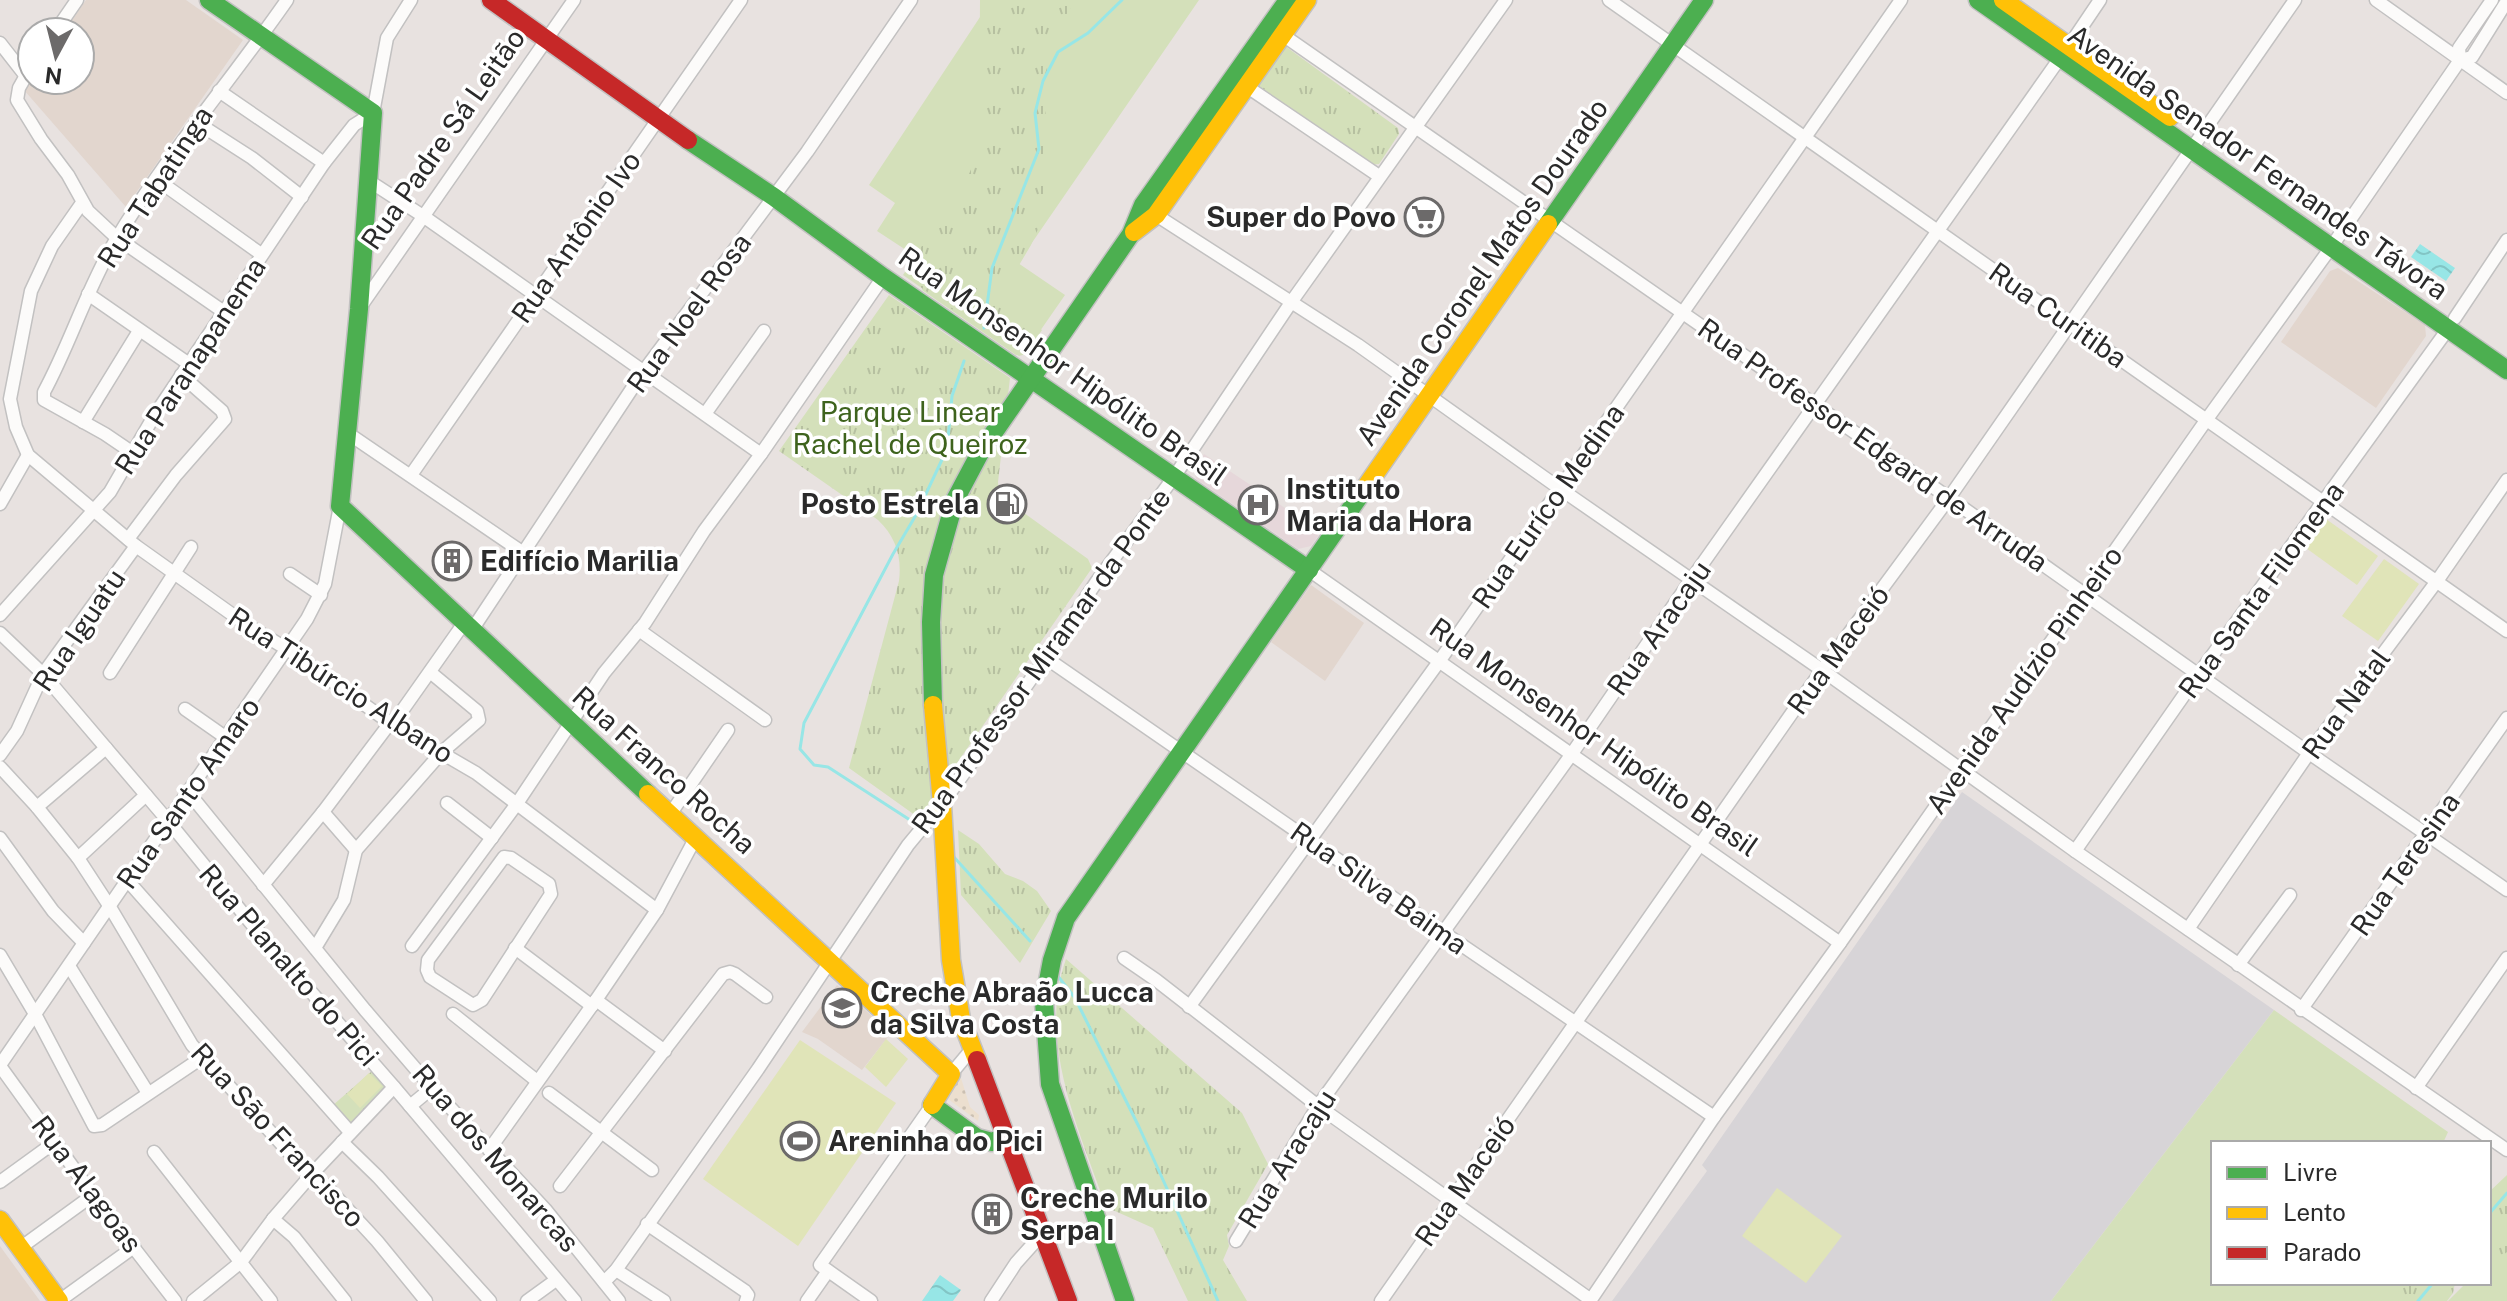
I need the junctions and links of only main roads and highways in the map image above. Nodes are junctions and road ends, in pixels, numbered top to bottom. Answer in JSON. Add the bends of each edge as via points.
{"nodes":[{"id":1,"x":209,"y":0,"type":"edge"},
{"id":2,"x":491,"y":0,"type":"edge"},
{"id":3,"x":1288,"y":0,"type":"edge"},
{"id":4,"x":1307,"y":0,"type":"edge"},
{"id":5,"x":1704,"y":0,"type":"edge"},
{"id":6,"x":1978,"y":0,"type":"edge"},
{"id":7,"x":2003,"y":0,"type":"edge"},
{"id":8,"x":1276,"y":30,"type":"junction"},
{"id":9,"x":2064,"y":52,"type":"junction"},
{"id":10,"x":1239,"y":82,"type":"junction"},
{"id":11,"x":1131,"y":234,"type":"junction"},
{"id":12,"x":2452,"y":324,"type":"junction"},
{"id":13,"x":2507,"y":355,"type":"edge"},
{"id":14,"x":2507,"y":370,"type":"edge"},
{"id":15,"x":1031,"y":377,"type":"junction"},
{"id":16,"x":340,"y":506,"type":"joint"},
{"id":17,"x":1309,"y":570,"type":"junction"},
{"id":18,"x":1005,"y":1137,"type":"junction"},
{"id":19,"x":0,"y":1220,"type":"edge"},
{"id":20,"x":59,"y":1301,"type":"edge"},
{"id":21,"x":1068,"y":1301,"type":"edge"},
{"id":22,"x":1125,"y":1301,"type":"edge"}],
"edges":[{"from":1,"to":16,"type":"main road","name":"Rua Padre Sá Leitão","via":[[373,113]]},
{"from":2,"to":15,"type":"main road","name":"Rua Monsenhor Hipólito Brasil"},
{"from":3,"to":8,"type":"main road"},
{"from":4,"to":8,"type":"main road"},
{"from":5,"to":17,"type":"main road","name":"Avenida Coronel Matos Dourado"},
{"from":6,"to":9,"type":"main road","name":"Avenida Senador Fernandes Távora"},
{"from":7,"to":9,"type":"main road","name":"Avenida Senador Fernandes Távora"},
{"from":8,"to":10,"type":"main road"},
{"from":9,"to":12,"type":"main road","name":"Avenida Senador Fernandes Távora"},
{"from":10,"to":11,"type":"main road","via":[[1143,205]]},
{"from":10,"to":11,"type":"main road","via":[[1156,215]]},
{"from":11,"to":15,"type":"main road"},
{"from":12,"to":13,"type":"main road","name":"Avenida Senador Fernandes Távora"},
{"from":12,"to":14,"type":"main road","name":"Avenida Senador Fernandes Távora"},
{"from":15,"to":17,"type":"main road","name":"Rua Monsenhor Hipólito Brasil"},
{"from":15,"to":18,"type":"main road","via":[[955,500],[934,575],[931,622],[951,960],[961,1019]]},
{"from":16,"to":18,"type":"main road","name":"Rua Franco Rocha","via":[[570,723],[674,809],[696,837],[951,1074],[932,1105],[977,1138],[992,1142]]},
{"from":17,"to":22,"type":"main road","name":"Avenida Coronel Matos Dourado","via":[[1066,918],[1052,960],[1044,1002],[1050,1084]]},
{"from":18,"to":21,"type":"main road"},
{"from":19,"to":20,"type":"main road"}]}
